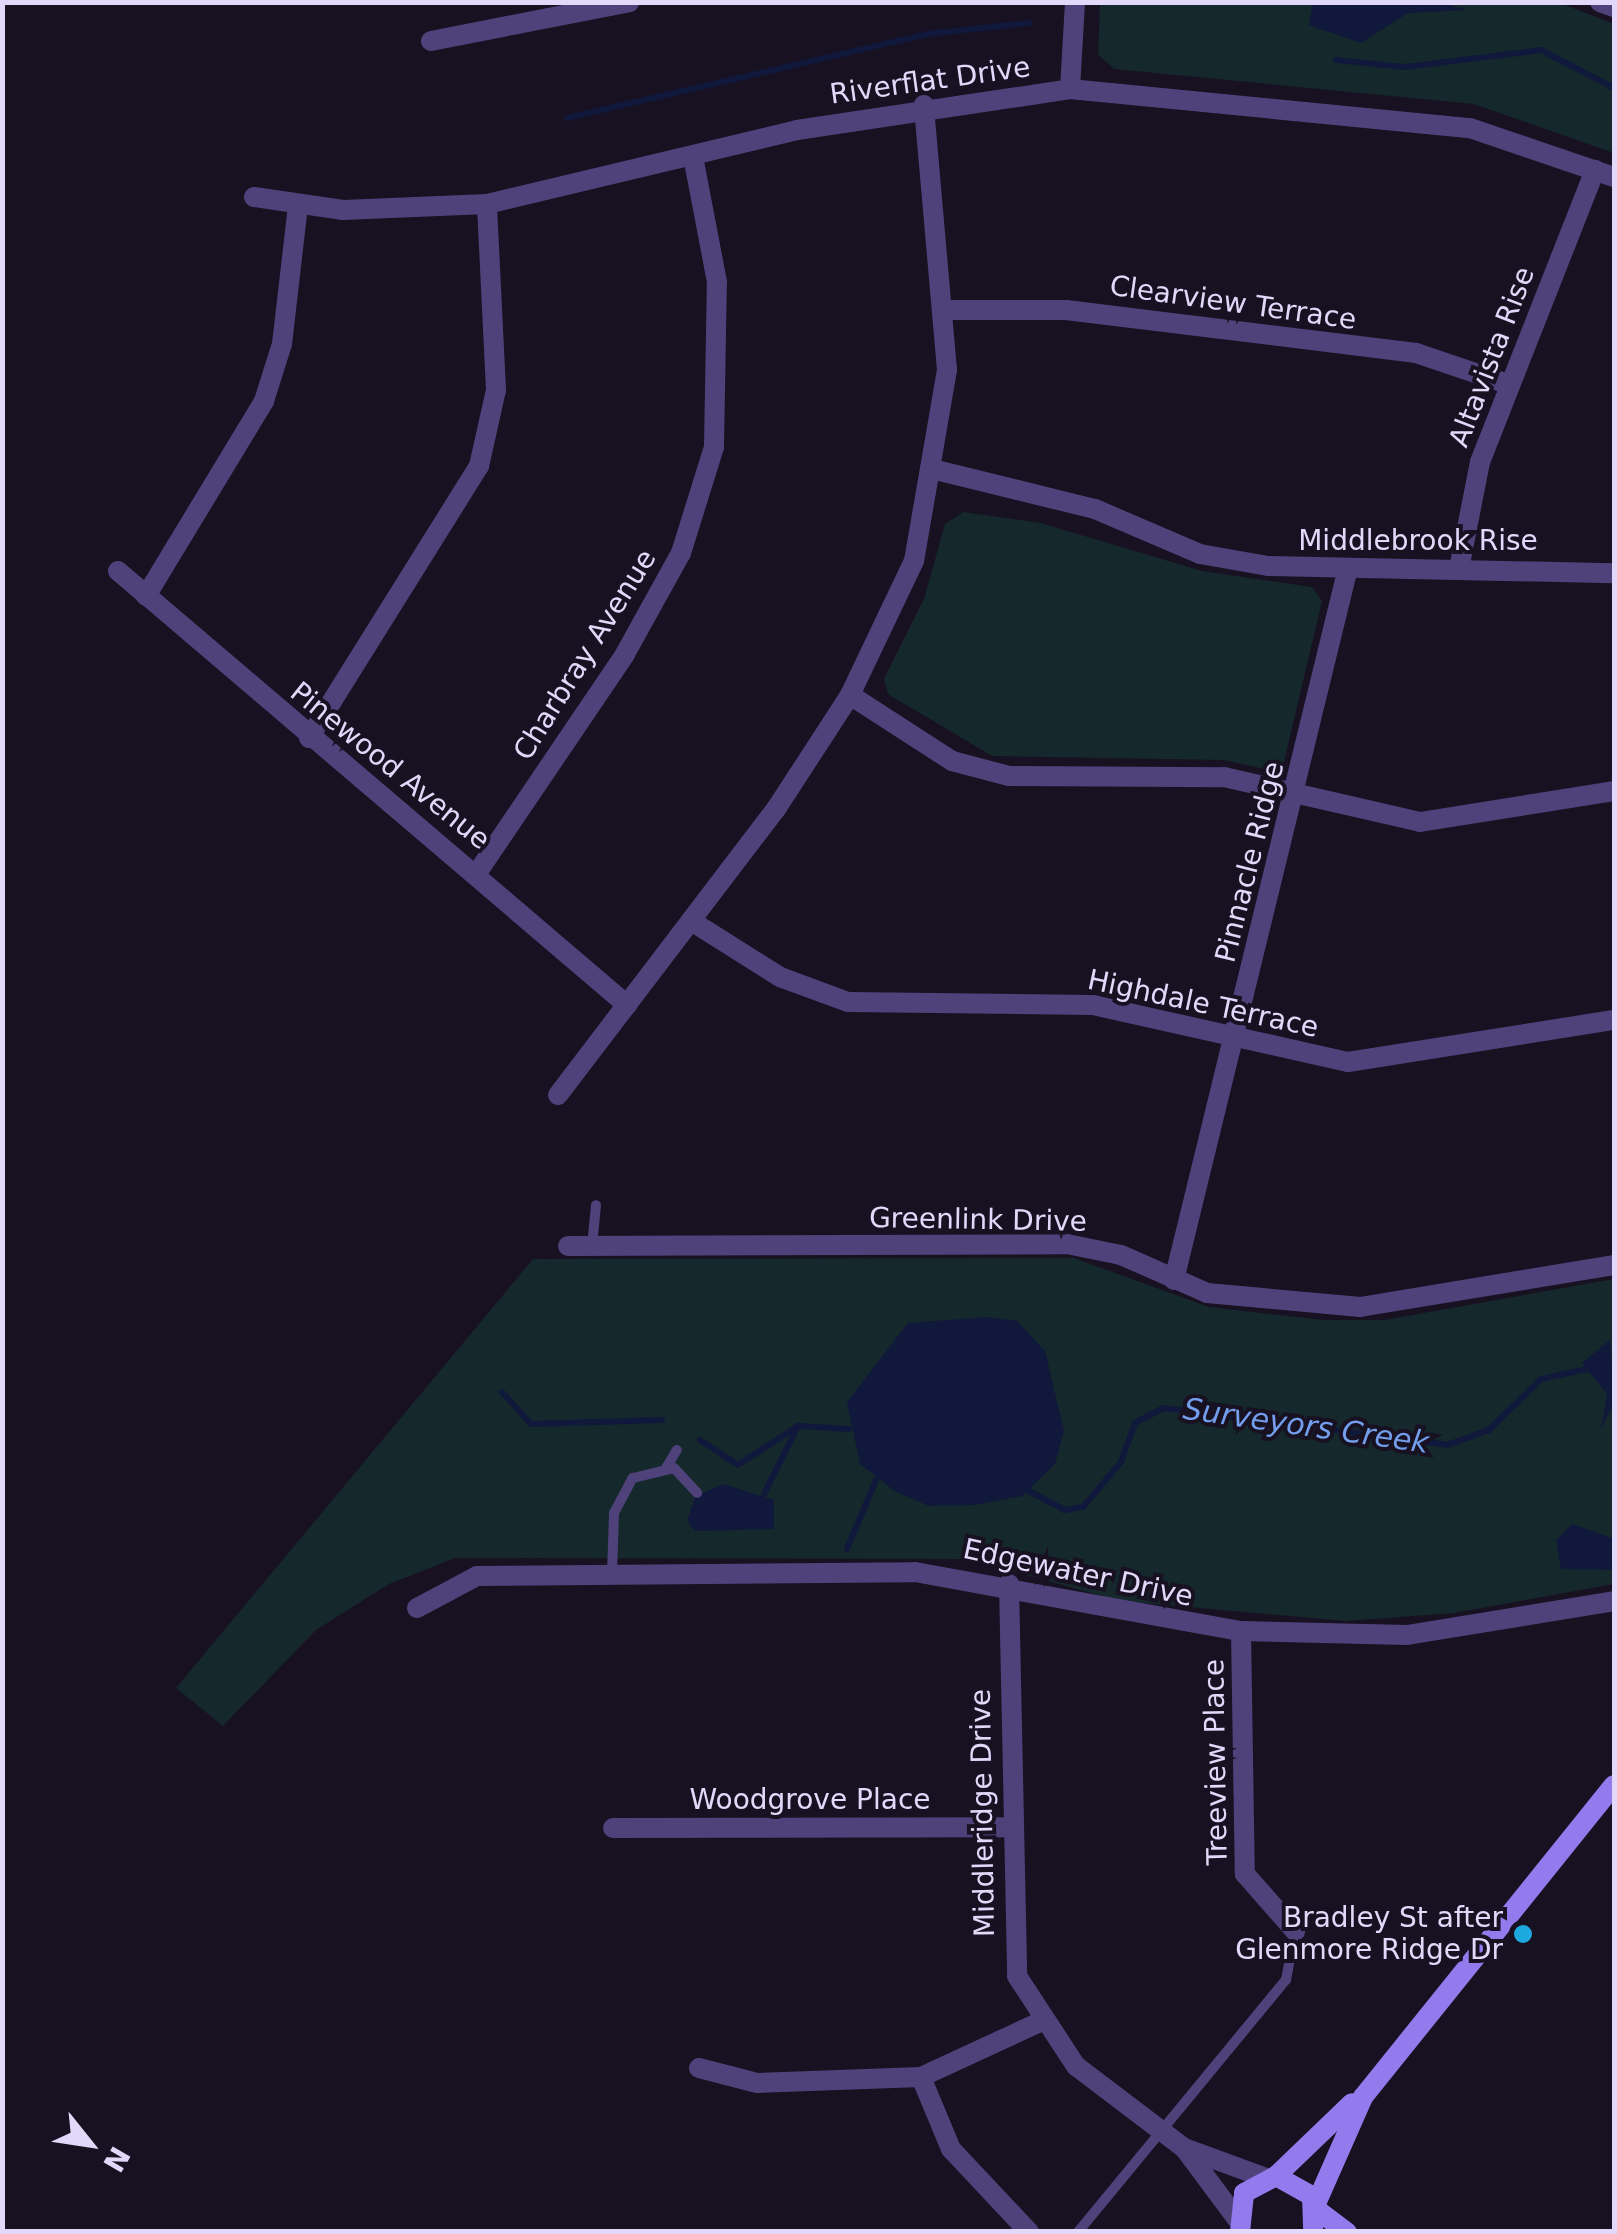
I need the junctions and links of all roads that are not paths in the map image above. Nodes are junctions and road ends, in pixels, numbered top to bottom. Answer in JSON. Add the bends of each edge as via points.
{"nodes":[{"id":1,"x":630,"y":2,"type":"edge"},
{"id":2,"x":1074,"y":2,"type":"edge"},
{"id":3,"x":1600,"y":2,"type":"edge"},
{"id":4,"x":1614,"y":7,"type":"edge"},
{"id":5,"x":431,"y":40,"type":"dead end"},
{"id":6,"x":1070,"y":89,"type":"junction"},
{"id":7,"x":924,"y":105,"type":"junction"},
{"id":8,"x":693,"y":156,"type":"junction"},
{"id":9,"x":1605,"y":174,"type":"edge"},
{"id":10,"x":254,"y":198,"type":"dead end"},
{"id":11,"x":487,"y":204,"type":"junction"},
{"id":12,"x":298,"y":206,"type":"junction"},
{"id":13,"x":946,"y":310,"type":"junction"},
{"id":14,"x":1508,"y":384,"type":"junction"},
{"id":15,"x":936,"y":470,"type":"junction"},
{"id":16,"x":1460,"y":569,"type":"junction"},
{"id":17,"x":118,"y":570,"type":"dead end"},
{"id":18,"x":1347,"y":572,"type":"junction"},
{"id":19,"x":1614,"y":573,"type":"edge"},
{"id":20,"x":146,"y":596,"type":"junction"},
{"id":21,"x":850,"y":696,"type":"junction"},
{"id":22,"x":310,"y":738,"type":"junction"},
{"id":23,"x":1614,"y":791,"type":"edge"},
{"id":24,"x":1295,"y":794,"type":"junction"},
{"id":25,"x":477,"y":873,"type":"junction"},
{"id":26,"x":696,"y":924,"type":"junction"},
{"id":27,"x":626,"y":1005,"type":"junction"},
{"id":28,"x":1614,"y":1020,"type":"edge"},
{"id":29,"x":1236,"y":1037,"type":"junction"},
{"id":30,"x":558,"y":1095,"type":"dead end"},
{"id":31,"x":596,"y":1205,"type":"dead end"},
{"id":32,"x":568,"y":1246,"type":"dead end"},
{"id":33,"x":592,"y":1246,"type":"junction"},
{"id":34,"x":1614,"y":1265,"type":"edge"},
{"id":35,"x":1174,"y":1280,"type":"junction"},
{"id":36,"x":677,"y":1450,"type":"dead end"},
{"id":37,"x":666,"y":1468,"type":"junction"},
{"id":38,"x":697,"y":1493,"type":"dead end"},
{"id":39,"x":612,"y":1575,"type":"junction"},
{"id":40,"x":1009,"y":1584,"type":"junction"},
{"id":41,"x":1614,"y":1601,"type":"edge"},
{"id":42,"x":417,"y":1608,"type":"dead end"},
{"id":43,"x":1241,"y":1632,"type":"junction"},
{"id":44,"x":1614,"y":1785,"type":"edge"},
{"id":45,"x":1614,"y":1804,"type":"edge"},
{"id":46,"x":1007,"y":1827,"type":"junction"},
{"id":47,"x":614,"y":1828,"type":"dead end"},
{"id":48,"x":1550,"y":1867,"type":"junction"},
{"id":49,"x":1295,"y":1931,"type":"joint"},
{"id":50,"x":1040,"y":2022,"type":"junction"},
{"id":51,"x":700,"y":2068,"type":"dead end"},
{"id":52,"x":1378,"y":2077,"type":"junction"},
{"id":53,"x":921,"y":2078,"type":"junction"},
{"id":54,"x":1162,"y":2132,"type":"junction"},
{"id":55,"x":1184,"y":2148,"type":"junction"},
{"id":56,"x":1271,"y":2177,"type":"junction"},
{"id":57,"x":1316,"y":2208,"type":"junction"},
{"id":58,"x":1237,"y":2226,"type":"edge"},
{"id":59,"x":1028,"y":2232,"type":"edge"},
{"id":60,"x":1078,"y":2232,"type":"edge"},
{"id":61,"x":1313,"y":2232,"type":"edge"},
{"id":62,"x":1347,"y":2232,"type":"edge"}],
"edges":[{"from":1,"to":5,"type":"street"},
{"from":2,"to":6,"type":"street"},
{"from":3,"to":4,"type":"street"},
{"from":6,"to":7,"type":"street","name":"Riverflat Drive"},
{"from":6,"to":9,"type":"street","name":"Riverflat Drive","via":[[1470,128]]},
{"from":7,"to":8,"type":"street","name":"Riverflat Drive"},
{"from":7,"to":13,"type":"street"},
{"from":8,"to":11,"type":"street","name":"Riverflat Drive"},
{"from":8,"to":25,"type":"street","name":"Charbray Avenue","via":[[721,356],[708,465],[681,553],[635,638]]},
{"from":9,"to":14,"type":"street","name":"Altavista Rise"},
{"from":10,"to":12,"type":"street","name":"Riverflat Drive"},
{"from":11,"to":12,"type":"street","name":"Riverflat Drive"},
{"from":11,"to":22,"type":"street","via":[[496,390],[479,466]]},
{"from":12,"to":20,"type":"street","via":[[282,344],[264,401]]},
{"from":13,"to":14,"type":"street","name":"Clearview Terrace","via":[[1096,313],[1416,353]]},
{"from":13,"to":15,"type":"street"},
{"from":14,"to":16,"type":"street","name":"Altavista Rise","via":[[1480,462]]},
{"from":15,"to":18,"type":"street","name":"Middlebrook Rise","via":[[1095,509],[1200,554]]},
{"from":15,"to":21,"type":"street","via":[[914,561]]},
{"from":16,"to":18,"type":"street","name":"Middlebrook Rise"},
{"from":16,"to":19,"type":"street","name":"Middlebrook Rise"},
{"from":17,"to":20,"type":"street","name":"Pinewood Avenue"},
{"from":18,"to":24,"type":"street","name":"Pinnacle Ridge"},
{"from":20,"to":22,"type":"street","name":"Pinewood Avenue"},
{"from":21,"to":24,"type":"street","via":[[987,773],[1224,776]]},
{"from":21,"to":26,"type":"street"},
{"from":22,"to":25,"type":"street","name":"Pinewood Avenue"},
{"from":23,"to":24,"type":"street","via":[[1420,822]]},
{"from":24,"to":29,"type":"street","name":"Pinnacle Ridge"},
{"from":25,"to":27,"type":"street","name":"Pinewood Avenue"},
{"from":26,"to":27,"type":"street"},
{"from":26,"to":29,"type":"street","name":"Highdale Terrace","via":[[780,976],[865,1004],[1093,1005]]},
{"from":27,"to":30,"type":"street"},
{"from":28,"to":29,"type":"street","name":"Highdale Terrace","via":[[1372,1063]]},
{"from":29,"to":35,"type":"street","name":"Pinnacle Ridge"},
{"from":31,"to":33,"type":"lane"},
{"from":32,"to":33,"type":"street","name":"Greenlink Drive"},
{"from":33,"to":35,"type":"street","name":"Greenlink Drive","via":[[1067,1244]]},
{"from":34,"to":35,"type":"street","name":"Greenlink Drive","via":[[1377,1307],[1223,1296]]},
{"from":36,"to":37,"type":"lane"},
{"from":37,"to":38,"type":"lane"},
{"from":37,"to":39,"type":"lane","via":[[633,1478],[620,1498]]},
{"from":39,"to":40,"type":"street","name":"Edgewater Drive","via":[[914,1572]]},
{"from":39,"to":42,"type":"street","name":"Edgewater Drive","via":[[466,1577]]},
{"from":40,"to":43,"type":"street","name":"Edgewater Drive","via":[[1141,1619]]},
{"from":40,"to":46,"type":"street","name":"Middleridge Drive"},
{"from":41,"to":43,"type":"street","name":"Edgewater Drive","via":[[1407,1634]]},
{"from":43,"to":49,"type":"street","name":"Treeview Place","via":[[1244,1874]]},
{"from":44,"to":48,"type":"main road"},
{"from":45,"to":48,"type":"main road"},
{"from":46,"to":47,"type":"street","name":"Woodgrove Place"},
{"from":46,"to":50,"type":"street","name":"Middleridge Drive","via":[[1017,1976]]},
{"from":48,"to":52,"type":"main road"},
{"from":49,"to":54,"type":"lane","via":[[1286,1980]]},
{"from":50,"to":53,"type":"street"},
{"from":50,"to":54,"type":"street","name":"Middleridge Drive","via":[[1076,2066]]},
{"from":51,"to":53,"type":"street","via":[[757,2083]]},
{"from":52,"to":56,"type":"main road"},
{"from":52,"to":57,"type":"main road","via":[[1340,2139]]},
{"from":53,"to":59,"type":"street","via":[[951,2149]]},
{"from":54,"to":55,"type":"street","name":"Middleridge Drive"},
{"from":54,"to":60,"type":"lane"},
{"from":55,"to":56,"type":"street","name":"Middleridge Drive"},
{"from":55,"to":58,"type":"street","name":"Middleridge Drive"},
{"from":56,"to":57,"type":"main road","via":[[1305,2188]]},
{"from":56,"to":58,"type":"main road","via":[[1244,2193]]},
{"from":57,"to":61,"type":"main road"},
{"from":57,"to":62,"type":"main road"}]}
